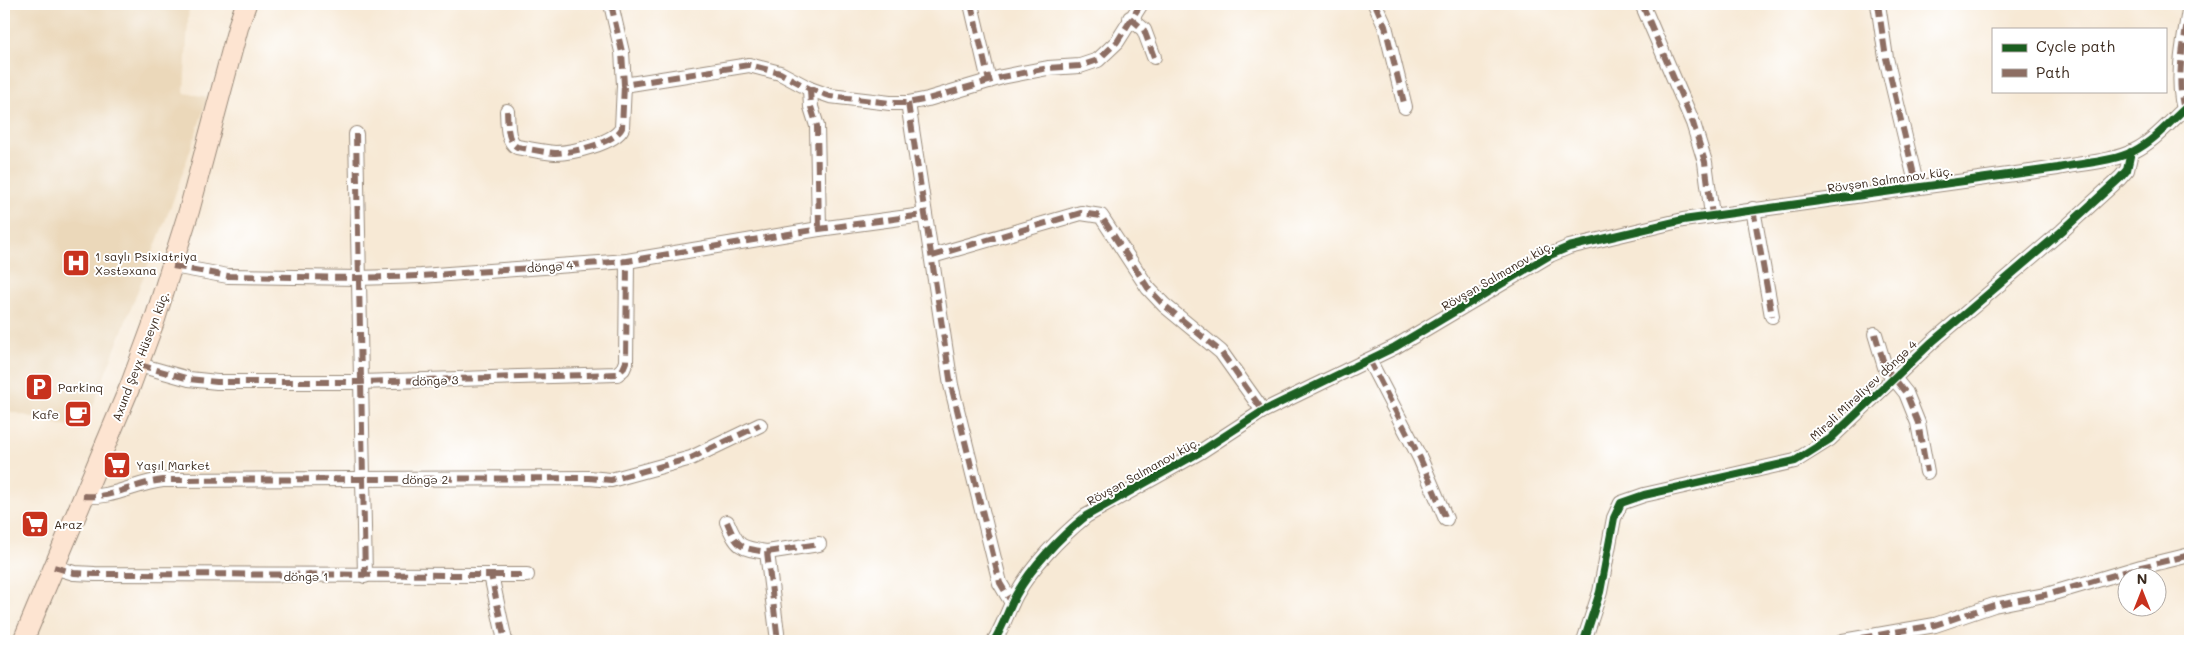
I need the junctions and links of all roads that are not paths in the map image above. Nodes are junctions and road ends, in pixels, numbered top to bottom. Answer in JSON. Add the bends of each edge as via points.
{"nodes":[{"id":1,"x":246,"y":4,"type":"edge"},
{"id":2,"x":611,"y":4,"type":"edge"},
{"id":3,"x":971,"y":4,"type":"edge"},
{"id":4,"x":1141,"y":4,"type":"edge"},
{"id":5,"x":1375,"y":4,"type":"edge"},
{"id":6,"x":1642,"y":4,"type":"edge"},
{"id":7,"x":1878,"y":4,"type":"edge"},
{"id":8,"x":2190,"y":4,"type":"edge"},
{"id":9,"x":1130,"y":18,"type":"junction"},
{"id":10,"x":1154,"y":57,"type":"dead end"},
{"id":11,"x":989,"y":81,"type":"junction"},
{"id":12,"x":624,"y":85,"type":"junction"},
{"id":13,"x":810,"y":89,"type":"junction"},
{"id":14,"x":908,"y":103,"type":"junction"},
{"id":15,"x":2187,"y":106,"type":"edge"},
{"id":16,"x":1405,"y":107,"type":"dead end"},
{"id":17,"x":506,"y":111,"type":"dead end"},
{"id":18,"x":356,"y":134,"type":"dead end"},
{"id":19,"x":2131,"y":152,"type":"junction"},
{"id":20,"x":1917,"y":187,"type":"junction"},
{"id":21,"x":1753,"y":209,"type":"junction"},
{"id":22,"x":924,"y":215,"type":"junction"},
{"id":23,"x":1712,"y":215,"type":"junction"},
{"id":24,"x":820,"y":229,"type":"junction"},
{"id":25,"x":932,"y":256,"type":"junction"},
{"id":26,"x":627,"y":261,"type":"junction"},
{"id":27,"x":173,"y":266,"type":"junction"},
{"id":28,"x":358,"y":278,"type":"junction"},
{"id":29,"x":1772,"y":316,"type":"dead end"},
{"id":30,"x":1875,"y":334,"type":"dead end"},
{"id":31,"x":1368,"y":360,"type":"junction"},
{"id":32,"x":139,"y":365,"type":"junction"},
{"id":33,"x":1893,"y":377,"type":"junction"},
{"id":34,"x":360,"y":382,"type":"junction"},
{"id":35,"x":1264,"y":411,"type":"junction"},
{"id":36,"x":760,"y":425,"type":"dead end"},
{"id":37,"x":1927,"y":472,"type":"dead end"},
{"id":38,"x":362,"y":479,"type":"junction"},
{"id":39,"x":83,"y":496,"type":"junction"},
{"id":40,"x":1446,"y":520,"type":"dead end"},
{"id":41,"x":727,"y":522,"type":"dead end"},
{"id":42,"x":819,"y":544,"type":"dead end"},
{"id":43,"x":767,"y":552,"type":"junction"},
{"id":44,"x":2190,"y":556,"type":"edge"},
{"id":45,"x":54,"y":567,"type":"junction"},
{"id":46,"x":527,"y":574,"type":"dead end"},
{"id":47,"x":490,"y":575,"type":"junction"},
{"id":48,"x":365,"y":576,"type":"junction"},
{"id":49,"x":1012,"y":603,"type":"junction"},
{"id":50,"x":23,"y":641,"type":"edge"},
{"id":51,"x":505,"y":641,"type":"edge"},
{"id":52,"x":778,"y":641,"type":"edge"},
{"id":53,"x":994,"y":641,"type":"edge"},
{"id":54,"x":1584,"y":641,"type":"edge"},
{"id":55,"x":1843,"y":641,"type":"edge"}],
"edges":[{"from":1,"to":27,"type":"main road","name":"Axund Şeyx Hüseyn küç."},
{"from":2,"to":12,"type":"street","via":[[622,52]]},
{"from":3,"to":11,"type":"street"},
{"from":4,"to":9,"type":"street"},
{"from":5,"to":16,"type":"street","via":[[1385,26]]},
{"from":6,"to":23,"type":"street","via":[[1693,123],[1705,162]]},
{"from":7,"to":20,"type":"street","via":[[1886,58]]},
{"from":8,"to":15,"type":"street","via":[[2180,79],[2180,94]]},
{"from":9,"to":10,"type":"street","via":[[1144,30]]},
{"from":9,"to":11,"type":"street","via":[[1116,42],[1098,60]]},
{"from":11,"to":14,"type":"street"},
{"from":12,"to":13,"type":"street","via":[[749,66],[780,73]]},
{"from":12,"to":17,"type":"street","via":[[619,133],[584,148],[557,153],[517,147],[511,143]]},
{"from":13,"to":14,"type":"street","via":[[830,96]]},
{"from":13,"to":24,"type":"street","via":[[817,126]]},
{"from":14,"to":22,"type":"street"},
{"from":15,"to":19,"type":"street","name":"Rövşən Salmanov küç.","via":[[2158,134]]},
{"from":18,"to":28,"type":"street"},
{"from":19,"to":20,"type":"street","name":"Rövşən Salmanov küç.","via":[[2058,168]]},
{"from":19,"to":33,"type":"street","name":"Mirəli Mirəliyev döngə 4","via":[[2127,170],[2093,203]]},
{"from":20,"to":21,"type":"street","name":"Rövşən Salmanov küç."},
{"from":21,"to":23,"type":"street","name":"Rövşən Salmanov küç."},
{"from":21,"to":29,"type":"street"},
{"from":22,"to":24,"type":"street","name":"döngə 4"},
{"from":22,"to":25,"type":"street"},
{"from":23,"to":31,"type":"street","name":"Rövşən Salmanov küç.","via":[[1569,247],[1550,255]]},
{"from":24,"to":26,"type":"street","name":"döngə 4"},
{"from":25,"to":35,"type":"street","via":[[1081,213],[1101,216],[1148,288],[1221,352]]},
{"from":25,"to":49,"type":"street","via":[[951,385],[1000,583]]},
{"from":26,"to":28,"type":"street","name":"döngə 4"},
{"from":26,"to":34,"type":"street","name":"döngə 3","via":[[626,362],[624,369],[617,374]]},
{"from":27,"to":28,"type":"street","name":"döngə 4","via":[[228,276]]},
{"from":27,"to":32,"type":"main road","name":"Axund Şeyx Hüseyn küç."},
{"from":28,"to":34,"type":"street"},
{"from":30,"to":33,"type":"street","via":[[1885,367]]},
{"from":31,"to":35,"type":"street","name":"Rövşən Salmanov küç."},
{"from":31,"to":40,"type":"street","via":[[1420,458]]},
{"from":32,"to":34,"type":"street","name":"döngə 3","via":[[189,379],[217,382]]},
{"from":32,"to":39,"type":"main road","name":"Axund Şeyx Hüseyn küç."},
{"from":33,"to":37,"type":"street","via":[[1906,393],[1918,423]]},
{"from":33,"to":54,"type":"street","name":"Mirəli Mirəliyev döngə 4","via":[[1830,439],[1805,457],[1644,495],[1621,504],[1614,518],[1600,592]]},
{"from":34,"to":38,"type":"street"},
{"from":35,"to":49,"type":"street","name":"Rövşən Salmanov küç.","via":[[1186,460],[1086,516],[1028,576]]},
{"from":36,"to":38,"type":"street","name":"döngə 2","via":[[691,458],[611,480]]},
{"from":38,"to":39,"type":"street","name":"döngə 2","via":[[163,480],[143,483],[108,496]]},
{"from":38,"to":48,"type":"street"},
{"from":39,"to":45,"type":"main road","name":"Axund Şeyx Hüseyn küç."},
{"from":41,"to":43,"type":"street","via":[[737,544],[745,549]]},
{"from":42,"to":43,"type":"street"},
{"from":43,"to":52,"type":"street"},
{"from":44,"to":55,"type":"street","via":[[2050,594],[1994,605],[1935,625]]},
{"from":45,"to":48,"type":"street","name":"döngə 1","via":[[95,574]]},
{"from":45,"to":50,"type":"main road","name":"Axund Şeyx Hüseyn küç."},
{"from":46,"to":47,"type":"street","name":"döngə 1"},
{"from":47,"to":48,"type":"street","name":"döngə 1"},
{"from":47,"to":51,"type":"street"},
{"from":49,"to":53,"type":"street","name":"Rövşən Salmanov küç."}]}
